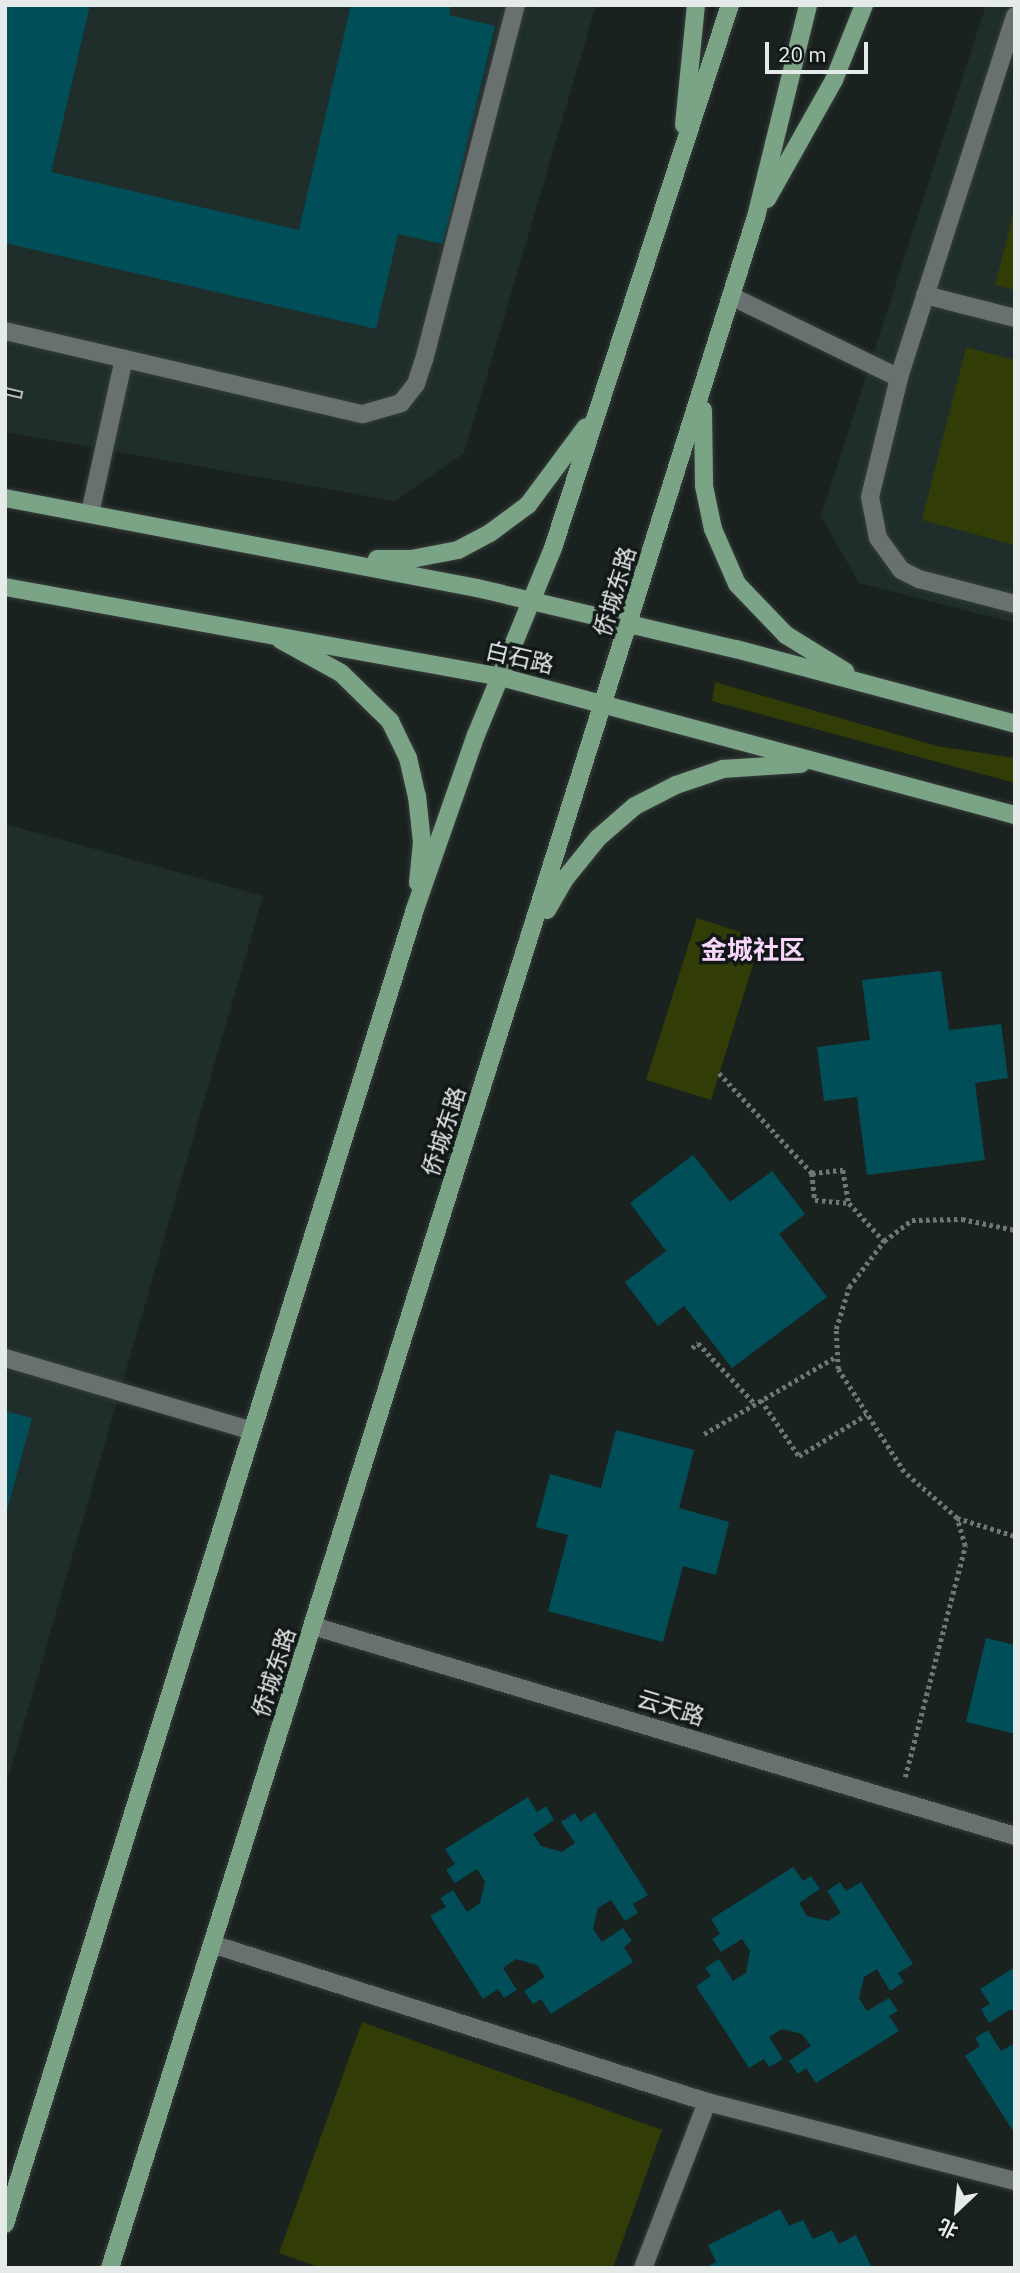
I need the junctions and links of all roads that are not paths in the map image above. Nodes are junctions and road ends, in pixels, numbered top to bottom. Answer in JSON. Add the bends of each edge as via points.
{"nodes":[{"id":1,"x":516,"y":5,"type":"edge"},
{"id":2,"x":696,"y":5,"type":"edge"},
{"id":3,"x":730,"y":5,"type":"edge"},
{"id":4,"x":807,"y":5,"type":"edge"},
{"id":5,"x":864,"y":5,"type":"edge"},
{"id":6,"x":1015,"y":16,"type":"edge"},
{"id":7,"x":1006,"y":72,"type":"edge"},
{"id":8,"x":683,"y":149,"type":"junction"},
{"id":9,"x":756,"y":217,"type":"junction"},
{"id":10,"x":925,"y":295,"type":"junction"},
{"id":11,"x":731,"y":296,"type":"junction"},
{"id":12,"x":1015,"y":318,"type":"edge"},
{"id":13,"x":5,"y":331,"type":"edge"},
{"id":14,"x":124,"y":359,"type":"junction"},
{"id":15,"x":899,"y":378,"type":"junction"},
{"id":16,"x":704,"y":384,"type":"junction"},
{"id":17,"x":601,"y":404,"type":"junction"},
{"id":18,"x":5,"y":498,"type":"edge"},
{"id":19,"x":90,"y":513,"type":"junction"},
{"id":20,"x":340,"y":559,"type":"junction"},
{"id":21,"x":5,"y":587,"type":"edge"},
{"id":22,"x":533,"y":601,"type":"junction"},
{"id":23,"x":1015,"y":604,"type":"edge"},
{"id":24,"x":630,"y":625,"type":"junction"},
{"id":25,"x":265,"y":632,"type":"junction"},
{"id":26,"x":501,"y":677,"type":"junction"},
{"id":27,"x":874,"y":686,"type":"junction"},
{"id":28,"x":604,"y":703,"type":"junction"},
{"id":29,"x":1015,"y":724,"type":"edge"},
{"id":30,"x":836,"y":766,"type":"junction"},
{"id":31,"x":1015,"y":815,"type":"edge"},
{"id":32,"x":415,"y":909,"type":"junction"},
{"id":33,"x":529,"y":941,"type":"junction"},
{"id":34,"x":5,"y":1357,"type":"edge"},
{"id":35,"x":250,"y":1430,"type":"junction"},
{"id":36,"x":313,"y":1626,"type":"junction"},
{"id":37,"x":1015,"y":1836,"type":"edge"},
{"id":38,"x":212,"y":1944,"type":"junction"},
{"id":39,"x":707,"y":2102,"type":"junction"},
{"id":40,"x":1015,"y":2181,"type":"edge"},
{"id":41,"x":17,"y":2187,"type":"junction"},
{"id":42,"x":5,"y":2206,"type":"edge"},
{"id":43,"x":5,"y":2224,"type":"edge"},
{"id":44,"x":110,"y":2268,"type":"edge"},
{"id":45,"x":643,"y":2268,"type":"edge"}],
"edges":[{"from":1,"to":14,"type":"street","via":[[424,360],[416,384],[401,403],[363,414]]},
{"from":2,"to":8,"type":"main road","via":[[687,57]]},
{"from":3,"to":8,"type":"main road"},
{"from":4,"to":9,"type":"main road","name":"侨城东路"},
{"from":5,"to":9,"type":"main road","via":[[834,80]]},
{"from":6,"to":7,"type":"street"},
{"from":7,"to":10,"type":"street"},
{"from":8,"to":17,"type":"main road"},
{"from":9,"to":11,"type":"main road","name":"侨城东路"},
{"from":10,"to":12,"type":"street"},
{"from":10,"to":15,"type":"street"},
{"from":11,"to":15,"type":"street"},
{"from":11,"to":16,"type":"main road","name":"侨城东路"},
{"from":13,"to":14,"type":"street"},
{"from":14,"to":19,"type":"street"},
{"from":15,"to":23,"type":"street","via":[[873,474],[870,498],[878,538],[901,570],[919,579]]},
{"from":16,"to":24,"type":"main road","name":"侨城东路"},
{"from":16,"to":27,"type":"main road","via":[[704,486],[713,529],[737,584],[786,635]]},
{"from":17,"to":20,"type":"main road","via":[[528,505],[490,533],[458,550],[411,559]]},
{"from":17,"to":22,"type":"main road"},
{"from":18,"to":19,"type":"main road"},
{"from":19,"to":20,"type":"main road"},
{"from":20,"to":22,"type":"main road"},
{"from":21,"to":25,"type":"main road","name":"白石路"},
{"from":22,"to":24,"type":"main road"},
{"from":22,"to":26,"type":"main road"},
{"from":24,"to":27,"type":"main road"},
{"from":24,"to":28,"type":"main road","name":"侨城东路"},
{"from":25,"to":26,"type":"main road","name":"白石路"},
{"from":25,"to":32,"type":"main road","via":[[341,673],[390,721],[408,758],[417,796],[422,842]]},
{"from":26,"to":28,"type":"main road","name":"白石路"},
{"from":26,"to":32,"type":"main road"},
{"from":27,"to":29,"type":"main road"},
{"from":28,"to":30,"type":"main road","name":"白石路"},
{"from":28,"to":33,"type":"main road","name":"侨城东路"},
{"from":30,"to":31,"type":"main road","name":"白石路"},
{"from":30,"to":33,"type":"main road","via":[[781,763],[723,769],[635,806],[598,838],[564,880]]},
{"from":32,"to":35,"type":"main road"},
{"from":33,"to":36,"type":"main road","name":"侨城东路"},
{"from":34,"to":35,"type":"street"},
{"from":35,"to":41,"type":"main road"},
{"from":36,"to":37,"type":"street","name":"云天路"},
{"from":36,"to":38,"type":"main road","name":"侨城东路"},
{"from":38,"to":39,"type":"street"},
{"from":38,"to":44,"type":"main road","name":"侨城东路"},
{"from":39,"to":40,"type":"street"},
{"from":39,"to":45,"type":"street"},
{"from":41,"to":42,"type":"main road"},
{"from":41,"to":43,"type":"main road"}]}
